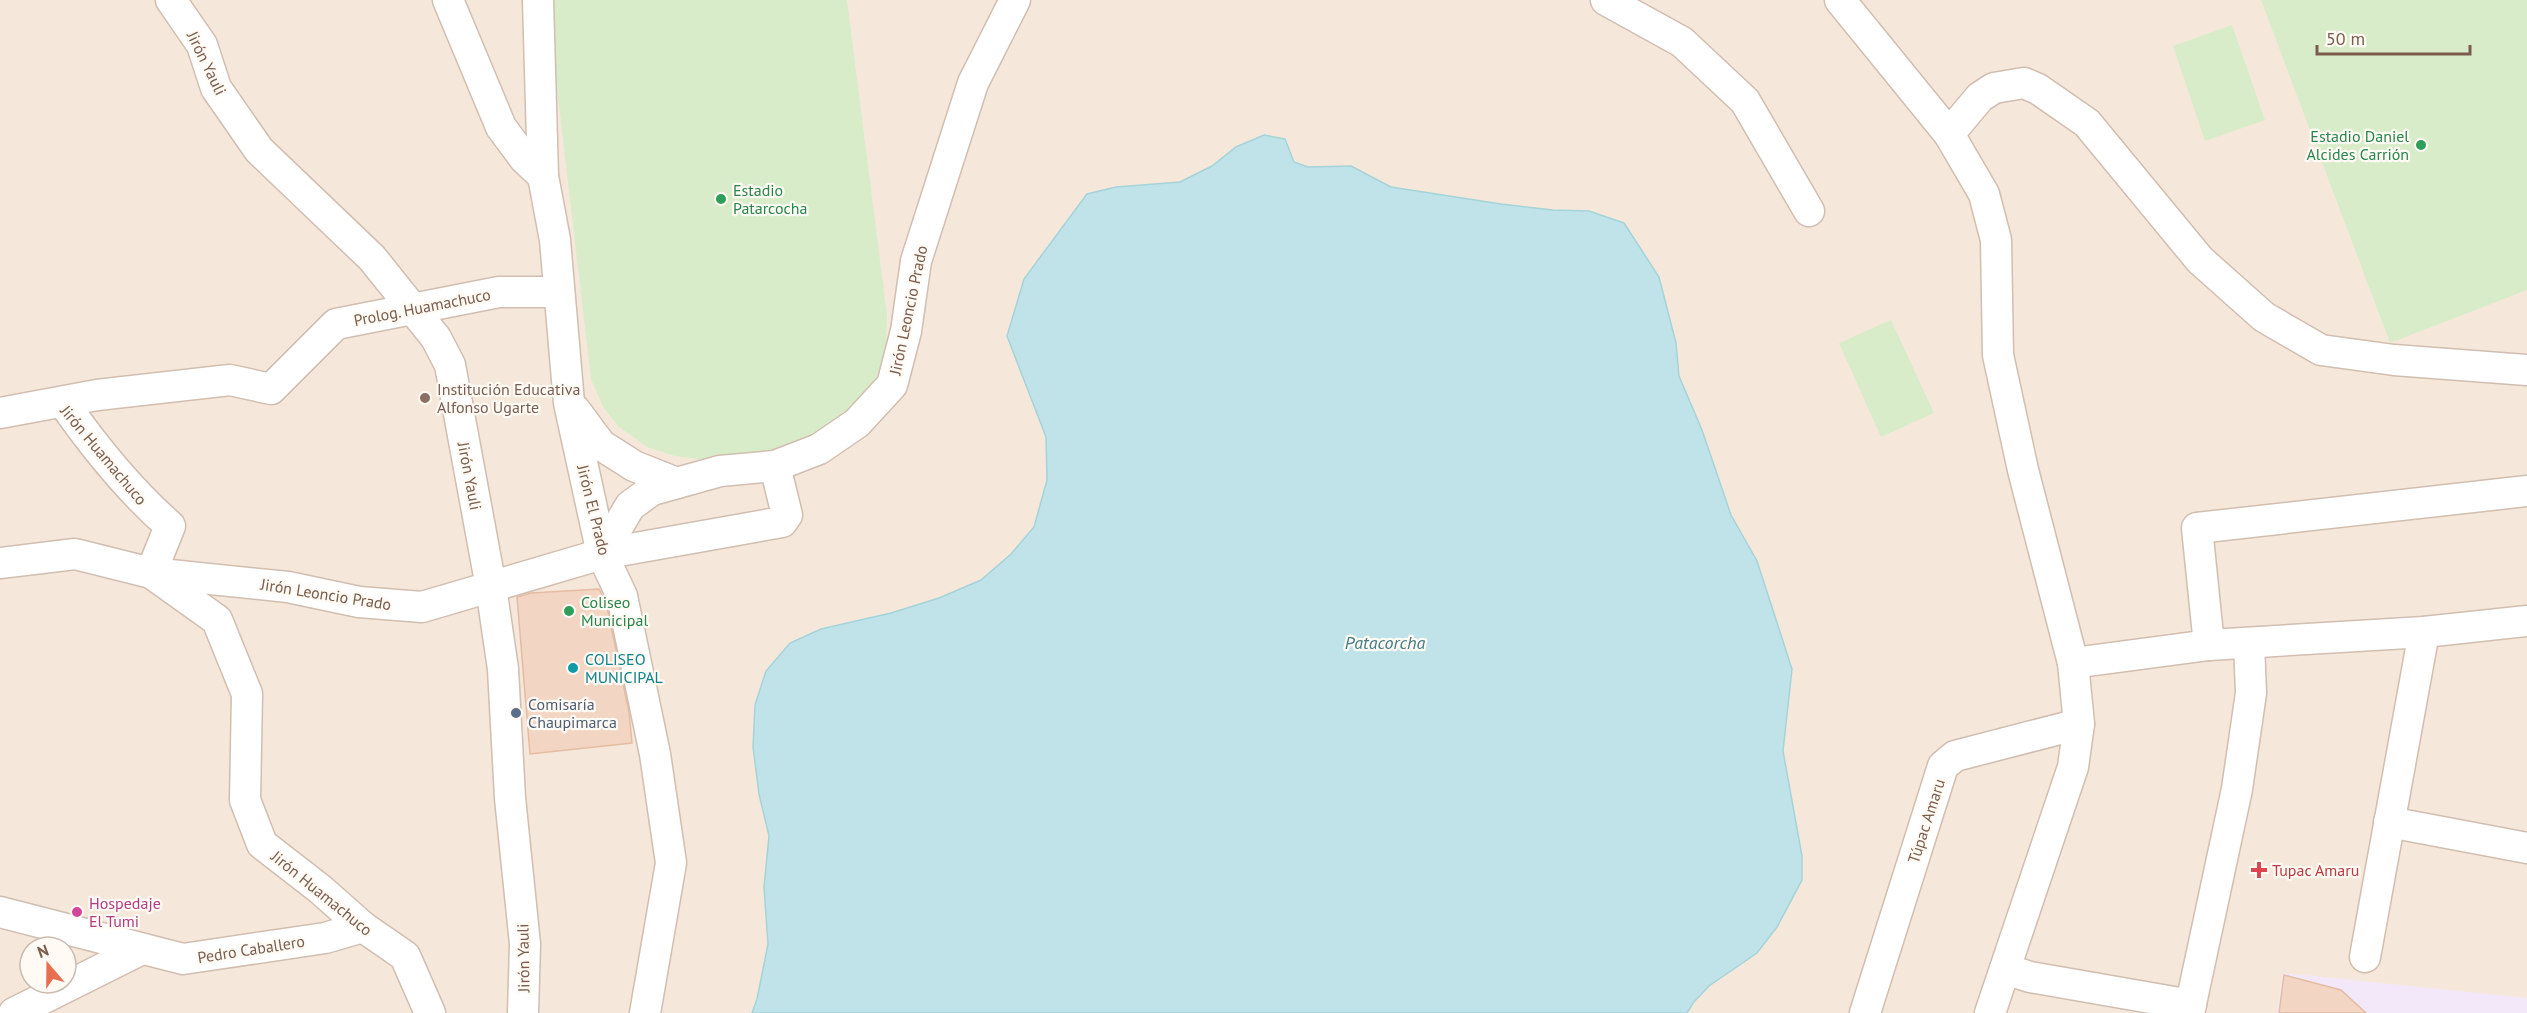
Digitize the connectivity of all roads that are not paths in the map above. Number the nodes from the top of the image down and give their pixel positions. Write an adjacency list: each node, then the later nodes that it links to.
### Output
1 (171, 0): 11 (street, Jirón Yauli)
2 (448, 0): 8 (street)
3 (538, 0): 8 (street, Jirón El Prado)
4 (1014, 0): 16 (street, Jirón Leoncio Prado)
5 (1606, 0): 9 (street)
6 (1840, 0): 7 (street)
7 (1949, 134): 12 (street); 27 (street)
8 (543, 176): 10 (street, Jirón El Prado)
9 (1809, 211)
10 (558, 292): 11 (street, Prolog. Huamachuco); 14 (street, Jirón El Prado)
11 (414, 309): 13 (street, Prolog. Huamachuco); 22 (street, Jirón Yauli)
12 (2527, 370)
13 (63, 402): 15 (street, Jirón Huamachuco); 21 (street, Jirón Huamachuco)
14 (569, 403): 17 (street); 19 (street, Jirón El Prado)
15 (0, 413)
16 (775, 466): 17 (street, Jirón Leoncio Prado); 19 (street, Jirón Leoncio Prado)
17 (677, 483): 19 (street, Jirón Leoncio Prado)
18 (2527, 490): 26 (street)
19 (602, 554): 22 (street, Jirón Leoncio Prado); 40 (street, Jirón El Prado)
20 (0, 563): 21 (street)
21 (151, 573): 22 (street, Jirón Leoncio Prado); 32 (street, Jirón Huamachuco)
22 (491, 587): 39 (street, Jirón Yauli)
23 (2527, 621): 24 (street)
24 (2424, 632): 25 (street); 29 (street)
25 (2249, 643): 26 (street); 36 (street)
26 (2209, 645): 27 (street)
27 (2073, 663): 28 (street)
28 (2079, 724): 35 (street); 41 (street, Túpac Amaru)
29 (2389, 822): 30 (street); 34 (street)
30 (2527, 848)
31 (0, 912): 33 (street, Pedro Caballero)
32 (363, 927): 33 (street, Pedro Caballero); 38 (street, Jirón Huamachuco)
33 (142, 949): 37 (street)
34 (2365, 957)
35 (2005, 969): 36 (street); 42 (street)
36 (2190, 1009)
37 (14, 1013)
38 (430, 1013)
39 (523, 1013)
40 (645, 1013)
41 (1865, 1013)
42 (1990, 1013)

